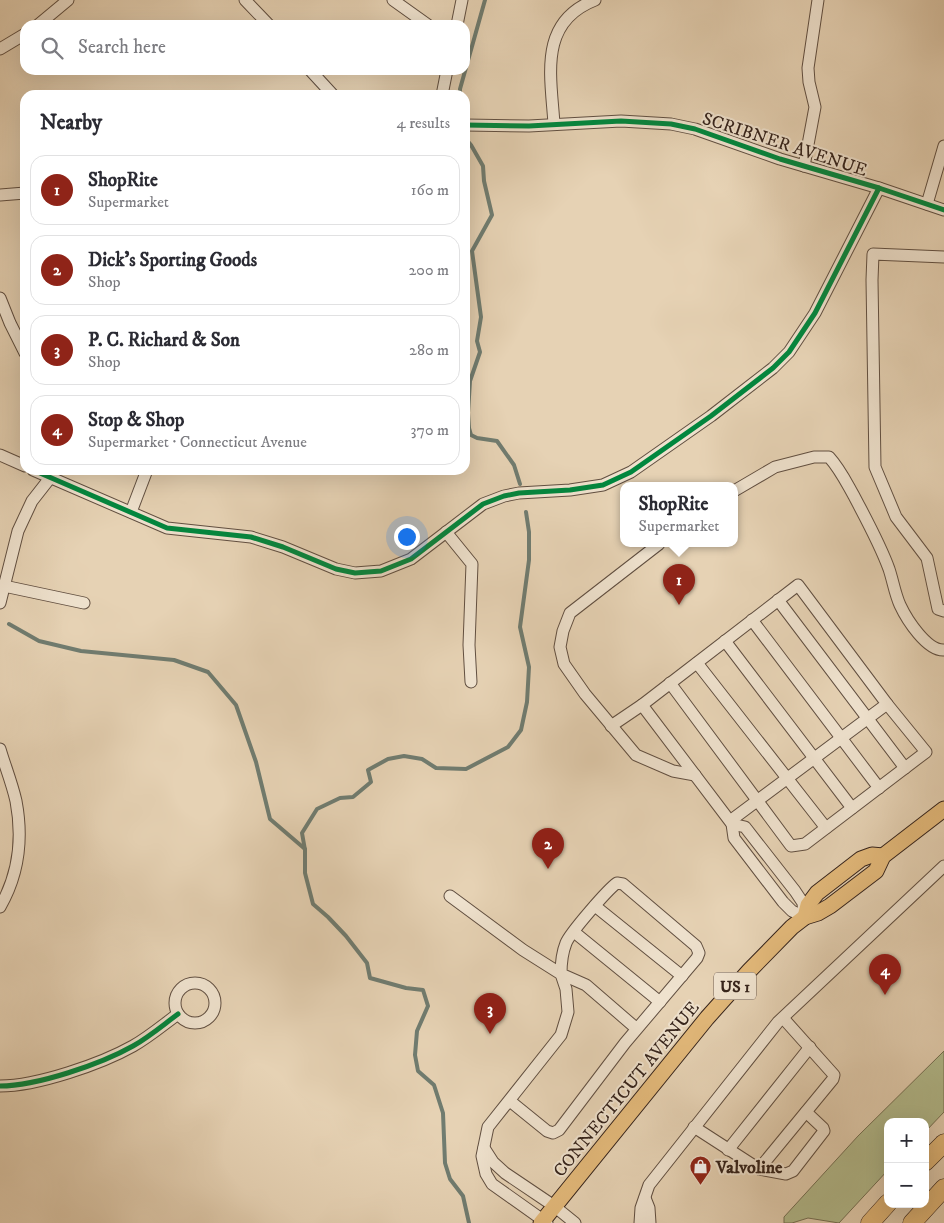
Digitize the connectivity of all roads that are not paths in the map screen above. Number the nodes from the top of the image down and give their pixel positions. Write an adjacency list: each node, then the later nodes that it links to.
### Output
1 (68, 0): 7 (street)
2 (245, 0): 8 (street)
3 (393, 0): 9 (street)
4 (462, 0): 10 (street)
5 (595, 0): 17 (street)
6 (818, 0): 20 (street)
7 (44, 20)
8 (264, 20)
9 (421, 20)
10 (458, 20)
11 (20, 37): 12 (street)
12 (0, 49)
13 (315, 75): 15 (street)
14 (446, 75): 16 (street)
15 (328, 90)
16 (443, 90)
17 (554, 124): 18 (street, SCRIBNER AVENUE); 20 (street, SCRIBNER AVENUE)
18 (470, 125)
19 (944, 146): 24 (street)
20 (804, 166): 21 (street, SCRIBNER AVENUE)
21 (879, 188): 24 (street, SCRIBNER AVENUE); 36 (street)
22 (20, 193): 23 (street)
23 (0, 195)
24 (927, 204): 25 (street, SCRIBNER AVENUE)
25 (944, 210)
26 (944, 257): 42 (street)
27 (0, 298): 28 (street)
28 (20, 342)
29 (0, 455): 30 (street)
30 (20, 464)
31 (44, 475): 33 (street)
32 (145, 475): 35 (street)
33 (50, 478): 35 (street); 38 (street)
34 (738, 490): 45 (street)
35 (131, 512): 36 (street)
36 (446, 532): 47 (street)
37 (655, 547): 52 (street)
38 (4, 586): 40 (street); 41 (street)
39 (778, 600): 43 (street); 49 (street); 51 (street)
40 (0, 603)
41 (84, 603)
42 (944, 611)
43 (752, 620): 44 (street); 53 (street)
44 (725, 642): 46 (street); 55 (street)
45 (944, 650)
46 (697, 663): 48 (street); 58 (street)
47 (471, 682)
48 (670, 684): 50 (street); 60 (street)
49 (887, 704): 51 (street); 56 (street)
50 (642, 705): 52 (street); 57 (street)
51 (868, 718): 53 (street); 56 (street)
52 (609, 723): 57 (street)
53 (841, 738): 55 (street); 59 (street)
54 (0, 749): 68 (street)
55 (814, 758): 58 (street); 61 (street)
56 (906, 768): 59 (street)
57 (695, 775): 63 (street)
58 (787, 778): 60 (street); 64 (street)
59 (879, 788): 61 (street)
60 (757, 800): 63 (street); 64 (street)
61 (852, 808): 64 (street)
62 (944, 809): 69 (main road, CONNECTICUT AVENUE / US 1)
63 (731, 822): 69 (street); 69 (street)
64 (826, 828)
65 (944, 866): 75 (street)
66 (450, 896): 71 (street)
67 (595, 906): 70 (street); 72 (street); 72 (street)
68 (0, 907)
69 (805, 917): 89 (main road, CONNECTICUT AVENUE / US 1)
70 (574, 932): 71 (street); 73 (street)
71 (561, 974): 76 (street); 79 (street)
72 (682, 976): 73 (street)
73 (660, 1002): 76 (street)
74 (178, 1014): 78 (street)
75 (782, 1018): 77 (street); 81 (street)
76 (637, 1029): 79 (street)
77 (810, 1048): 80 (street); 84 (street)
78 (0, 1086)
79 (510, 1101): 83 (street)
80 (806, 1112): 86 (street); 86 (street)
81 (694, 1127): 84 (street); 88 (street)
82 (944, 1143): 85 (highway)
83 (484, 1148): 89 (street); 91 (street)
84 (728, 1150): 86 (street)
85 (929, 1158)
86 (759, 1169)
87 (944, 1188): 96 (highway)
88 (645, 1198): 93 (street); 94 (street)
89 (554, 1206): 91 (main road, CONNECTICUT AVENUE / US 1); 92 (street)
90 (884, 1207): 95 (highway)
91 (544, 1222)
92 (575, 1223)
93 (640, 1223)
94 (650, 1223)
95 (870, 1223)
96 (912, 1223)

